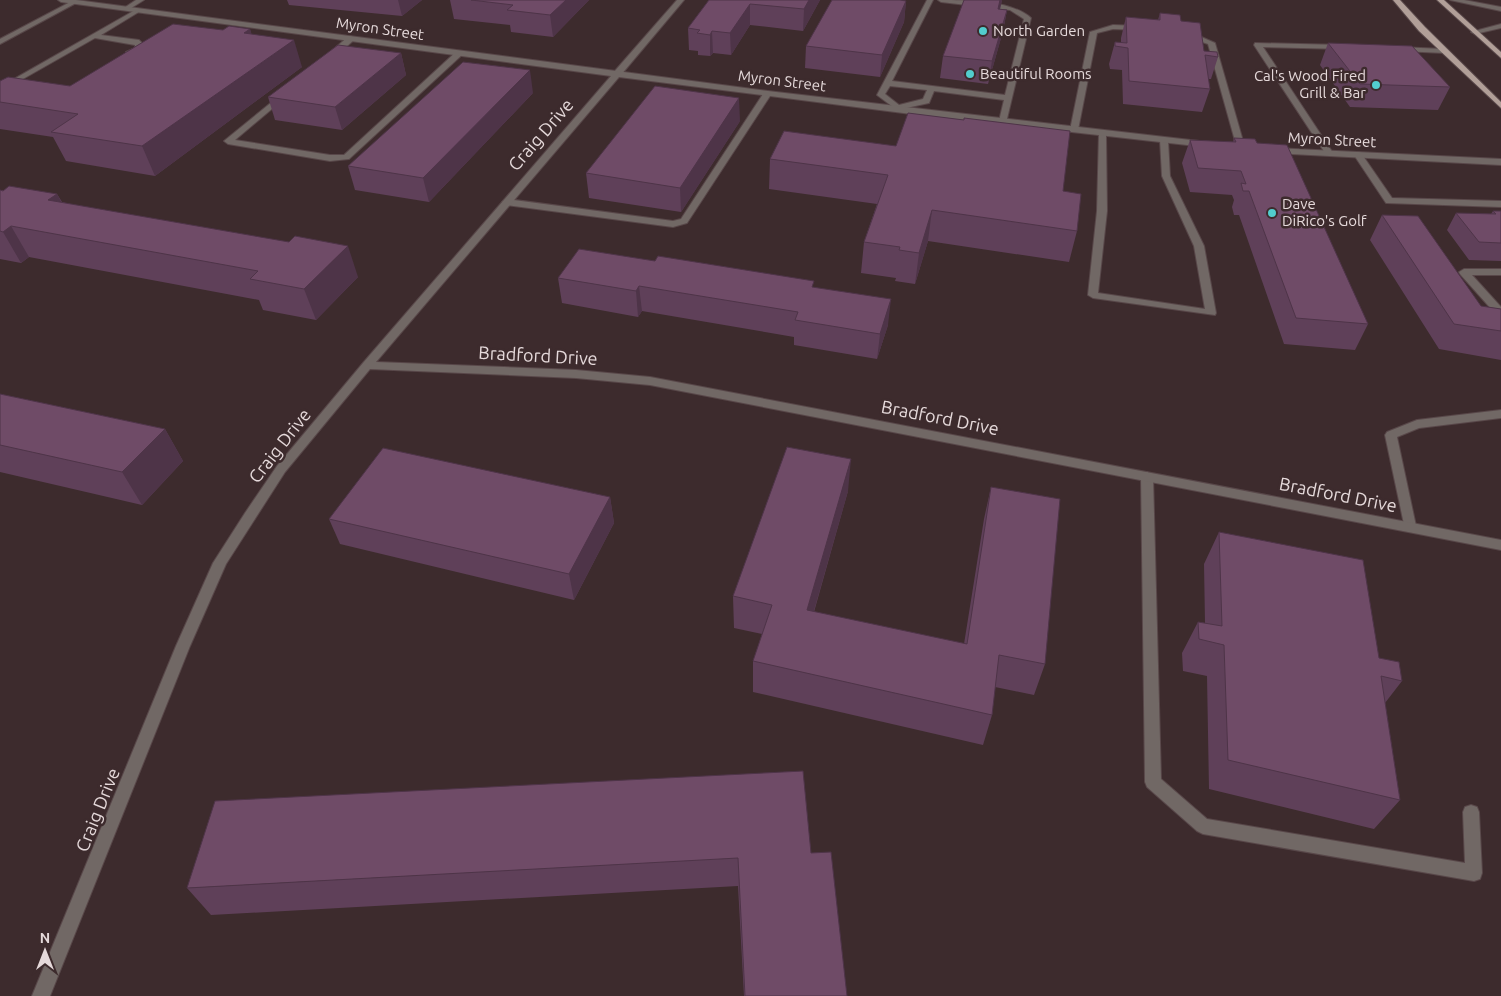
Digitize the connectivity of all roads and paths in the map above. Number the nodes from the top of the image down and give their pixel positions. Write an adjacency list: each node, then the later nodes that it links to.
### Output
1 (62, 0): 9 (street, Myron Street)
2 (141, 0): 10 (street)
3 (681, 0): 27 (street, Craig Drive)
4 (930, 0): 28 (street)
5 (941, 0): 34 (street)
6 (1396, 0): 22 (main road)
7 (1440, 0): 16 (main road)
8 (1454, 0): 11 (street)
9 (74, 2): 10 (street, Myron Street); 19 (street)
10 (126, 9): 12 (street, Myron Street)
11 (1501, 9)
12 (139, 10): 17 (street); 18 (street, Myron Street)
13 (1501, 26): 16 (street)
14 (1145, 28): 38 (street)
15 (1182, 32): 42 (street)
16 (1475, 32): 24 (main road)
17 (94, 36): 25 (street); 30 (street)
18 (352, 38): 23 (street, Myron Street); 26 (street)
19 (0, 42)
20 (1349, 48): 44 (street)
21 (1396, 49): 22 (street)
22 (1444, 51): 35 (main road)
23 (460, 53): 27 (street, Myron Street); 29 (street)
24 (1501, 56)
25 (122, 58)
26 (323, 63)
27 (617, 74): 33 (street, Myron Street); 47 (street, Craig Drive)
28 (887, 83): 31 (street); 36 (street)
29 (294, 87)
30 (1, 89): 32 (street)
31 (931, 89): 34 (street); 36 (street)
32 (19, 91)
33 (768, 93): 36 (street, Myron Street); 47 (street)
34 (1008, 98): 37 (street)
35 (1501, 106)
36 (897, 108): 37 (street, Myron Street)
37 (1003, 121): 38 (street, Myron Street)
38 (1074, 130): 39 (street, Myron Street)
39 (1102, 134): 40 (street, Myron Street); 40 (street)
40 (1164, 140): 41 (street, Myron Street)
41 (1212, 145)
42 (1232, 147)
43 (1266, 150): 44 (street, Myron Street)
44 (1329, 153): 45 (street, Myron Street)
45 (1358, 155): 46 (street, Myron Street); 48 (street)
46 (1501, 162)
47 (507, 202): 51 (street, Craig Drive)
48 (1501, 204)
49 (1501, 272): 50 (street)
50 (1501, 310)
51 (367, 365): 53 (street, Bradford Drive); 57 (street, Craig Drive)
52 (1501, 414): 54 (street)
53 (1147, 476): 54 (street, Bradford Drive); 56 (street)
54 (1410, 526): 55 (street, Bradford Drive)
55 (1501, 545)
56 (1471, 812)
57 (40, 996)

